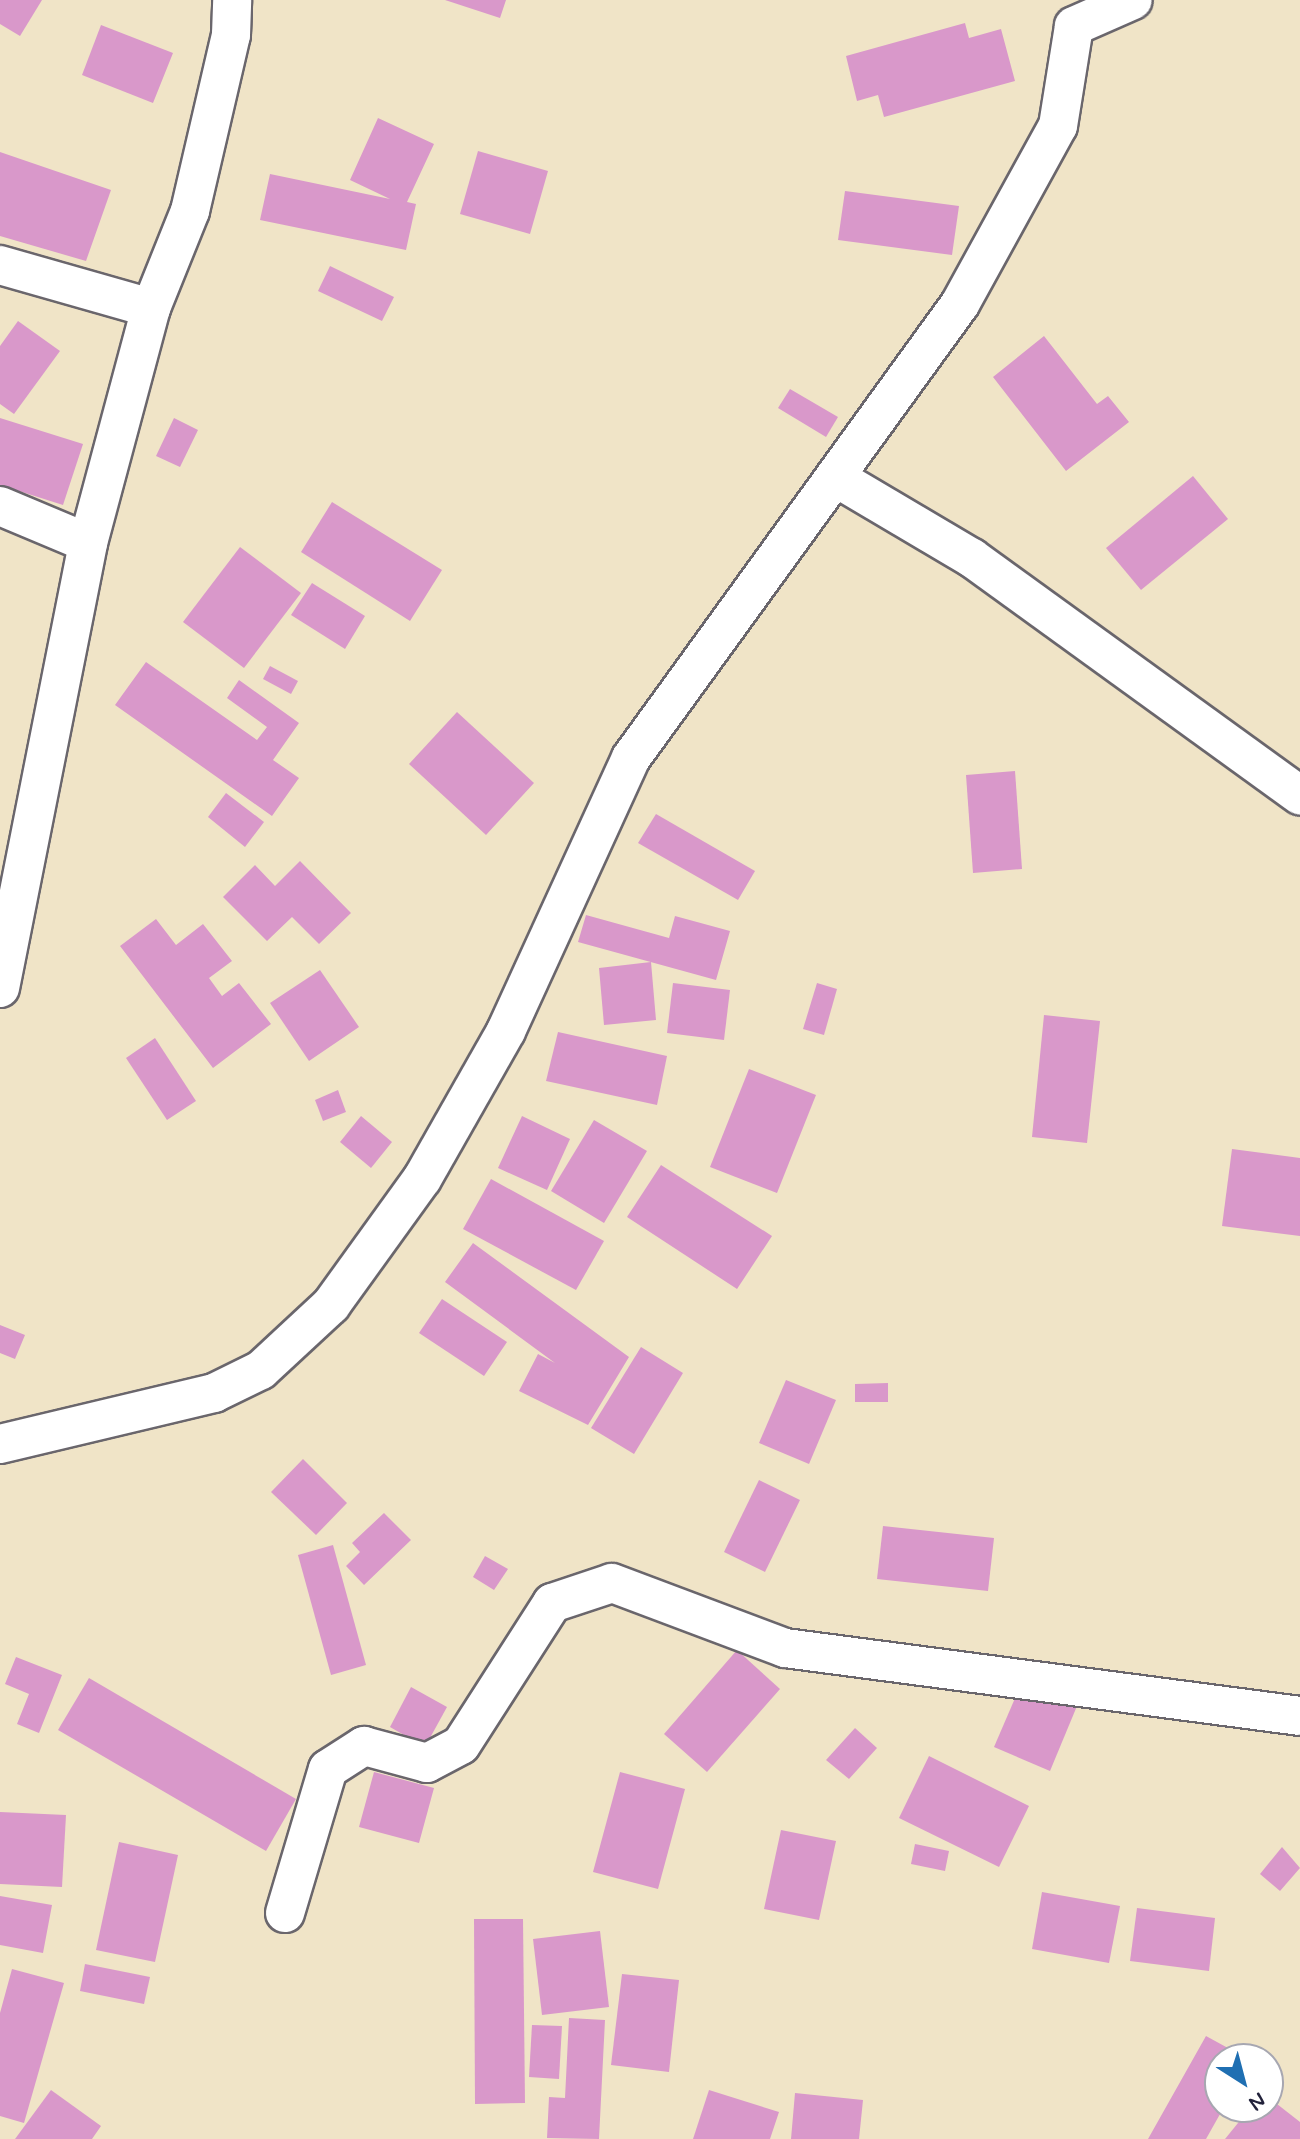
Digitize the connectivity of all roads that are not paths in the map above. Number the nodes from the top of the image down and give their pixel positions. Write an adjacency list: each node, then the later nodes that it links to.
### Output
1 (232, 0): 4 (street)
2 (1133, 0): 5 (street)
3 (0, 265): 4 (street)
4 (151, 308): 7 (street)
5 (835, 477): 8 (street); 10 (street)
6 (0, 506): 7 (street)
7 (88, 543): 9 (street)
8 (1300, 795)
9 (0, 988)
10 (0, 1444)
11 (1300, 1716): 12 (street)
12 (285, 1913)

